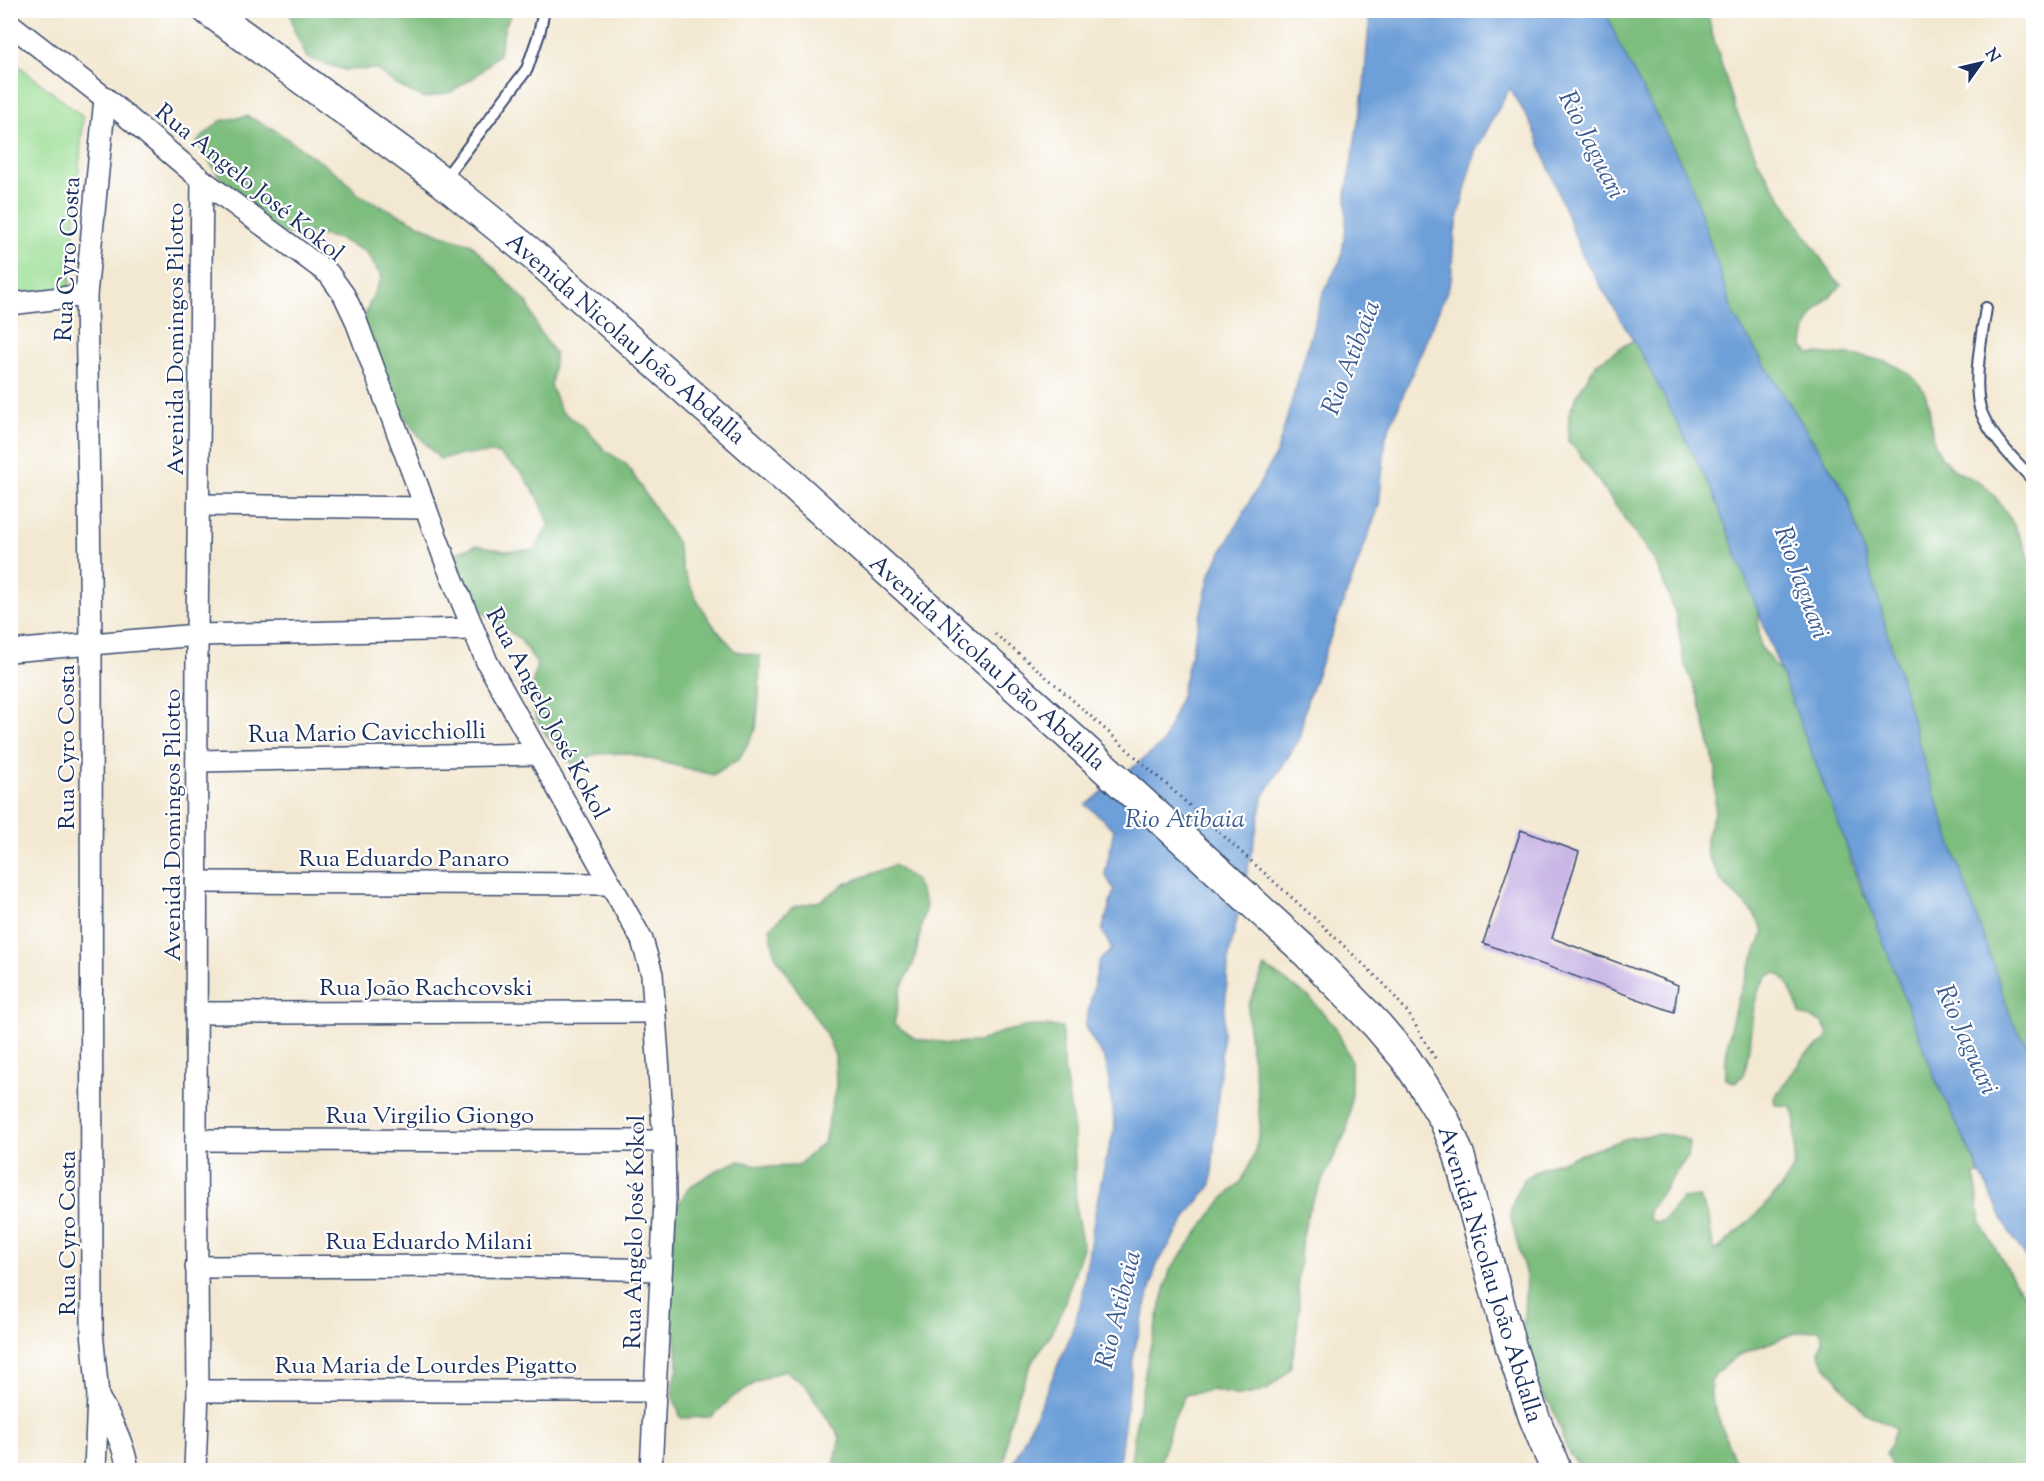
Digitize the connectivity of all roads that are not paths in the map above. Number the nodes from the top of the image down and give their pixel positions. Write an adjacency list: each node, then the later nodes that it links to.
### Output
1 (208, 10): 6 (main road, Avenida Nicolau João Abdalla)
2 (544, 10): 6 (lane)
3 (10, 24): 4 (street, Rua Angelo José Kokol)
4 (105, 98): 5 (street, Rua Angelo José Kokol); 7 (street, Rua Cyro Costa)
5 (202, 180): 11 (street, Avenida Domingos Pilotto); 12 (street, Rua Angelo José Kokol)
6 (442, 182): 34 (main road, Avenida Nicolau João Abdalla)
7 (86, 295): 8 (street); 15 (street, Rua Cyro Costa)
8 (10, 304)
9 (1986, 308): 10 (lane)
10 (2034, 481)
11 (200, 504): 12 (street); 14 (street, Avenida Domingos Pilotto)
12 (426, 508): 13 (street, Rua Angelo José Kokol)
13 (473, 629): 14 (street); 17 (street, Rua Angelo José Kokol)
14 (197, 635): 15 (street); 18 (street, Avenida Domingos Pilotto)
15 (92, 643): 16 (street); 29 (street, Rua Cyro Costa)
16 (10, 651)
17 (538, 754): 18 (street, Rua Mario Cavicchiolli); 20 (street, Rua Angelo José Kokol)
18 (197, 761): 19 (street, Avenida Domingos Pilotto)
19 (196, 882): 20 (street, Rua Eduardo Panaro); 22 (street, Avenida Domingos Pilotto)
20 (611, 884): 21 (street, Rua Angelo José Kokol)
21 (655, 1012): 22 (street, Rua João Rachcovski); 24 (street, Rua Angelo José Kokol)
22 (197, 1013): 23 (street, Avenida Domingos Pilotto)
23 (196, 1140): 24 (street, Rua Virgilio Giongo); 25 (street, Avenida Domingos Pilotto)
24 (664, 1141): 26 (street, Rua Angelo José Kokol)
25 (196, 1267): 26 (street, Rua Eduardo Milani); 27 (street, Avenida Domingos Pilotto)
26 (661, 1270): 28 (street, Rua Angelo José Kokol)
27 (198, 1391): 28 (street, Rua Maria de Lourdes Pigatto); 32 (street, Avenida Domingos Pilotto)
28 (655, 1391): 33 (street, Rua Angelo José Kokol)
29 (98, 1396): 30 (street, Rua Cyro Costa); 31 (street)
30 (95, 1470)
31 (128, 1470)
32 (195, 1470)
33 (651, 1470)
34 (1556, 1470)

